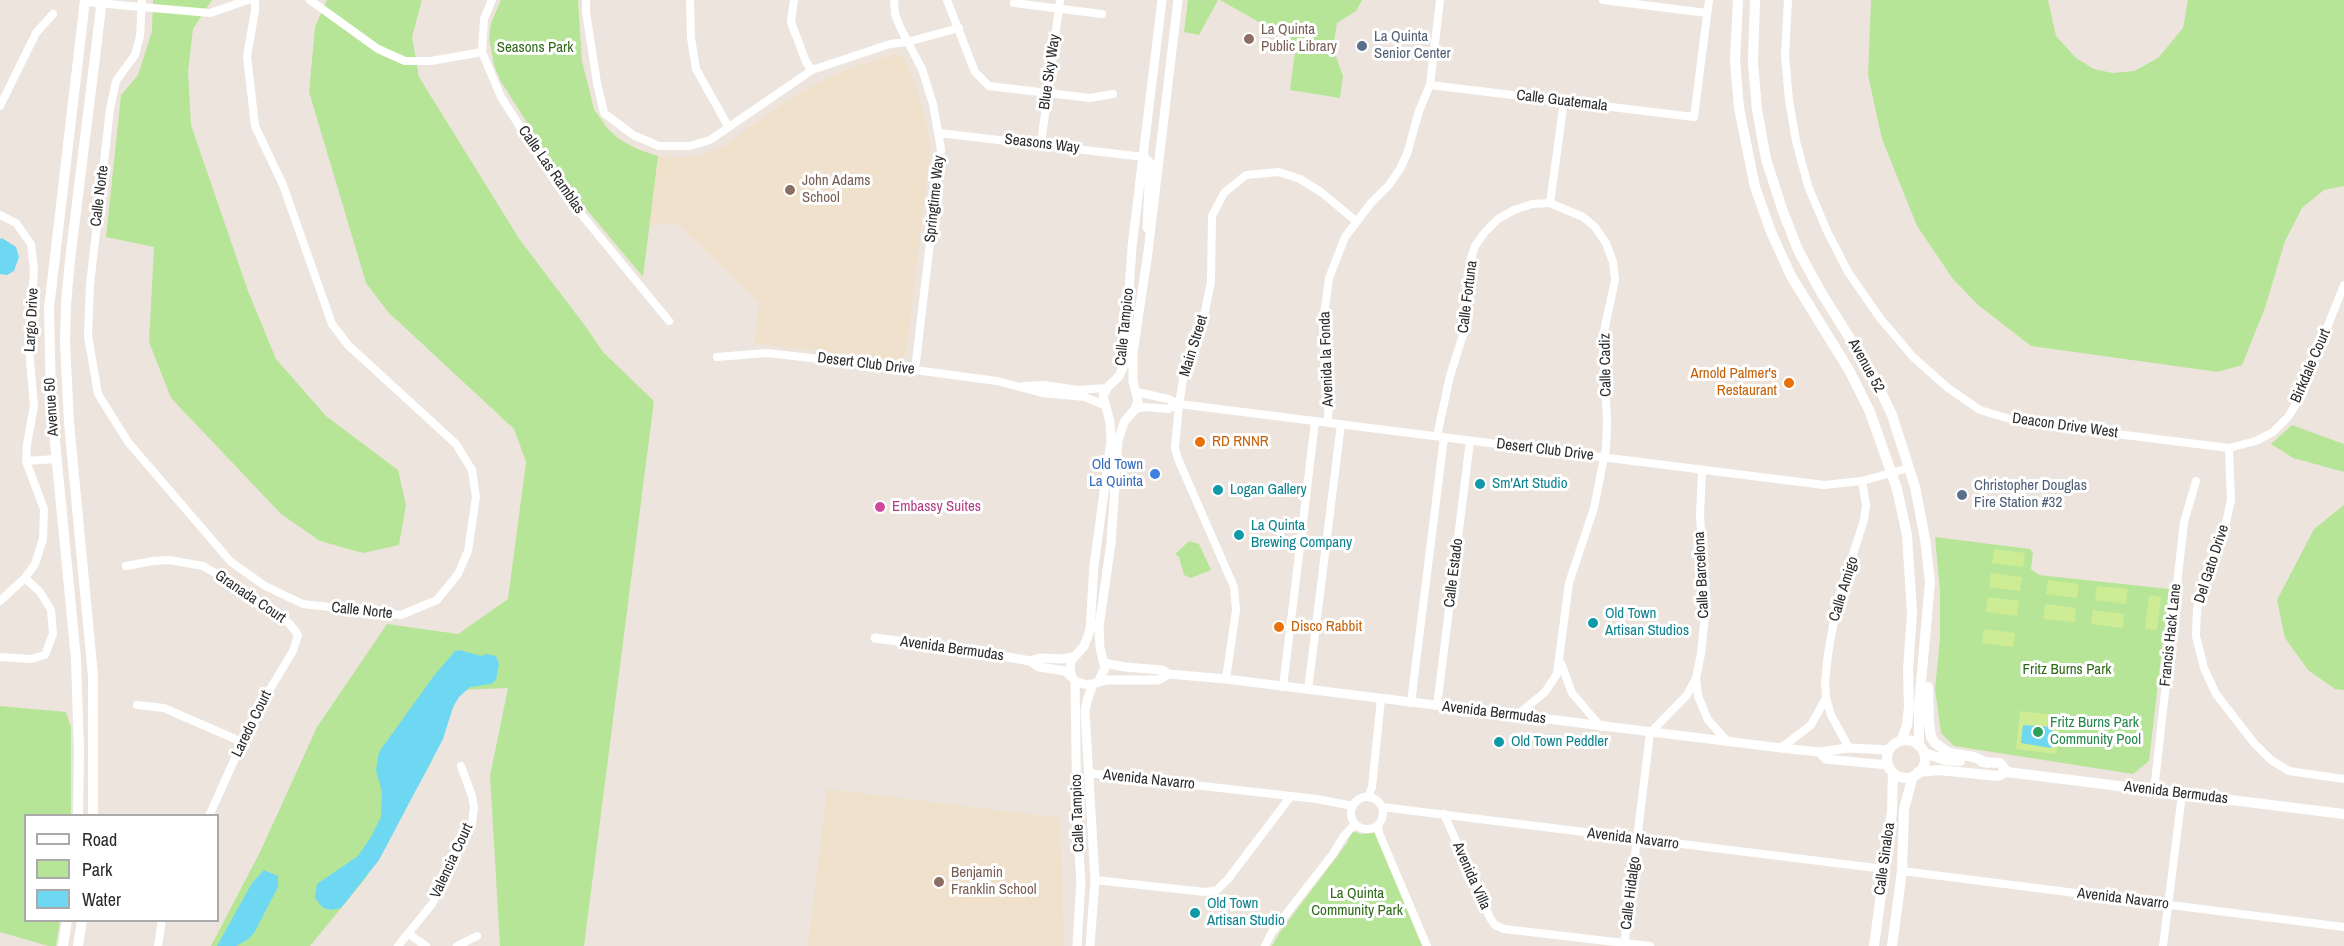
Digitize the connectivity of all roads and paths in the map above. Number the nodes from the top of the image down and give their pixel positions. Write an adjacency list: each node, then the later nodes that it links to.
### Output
1 (248, 0): 21 (street)
2 (255, 0): 21 (street, Calle Norte)
3 (310, 0): 28 (street)
4 (492, 0): 28 (street, Calle Las Ramblas)
5 (586, 0): 35 (street)
6 (690, 0): 35 (street)
7 (794, 0): 29 (street)
8 (894, 0): 27 (street, Springtime Way)
9 (947, 0): 26 (street)
10 (1162, 0): 38 (street, Calle Tampico)
11 (1178, 0): 42 (street, Calle Tampico)
12 (1440, 0): 30 (street, Avenida la Fonda)
13 (1604, 0): 23 (street)
14 (1709, 0): 23 (street)
15 (1738, 0): 65 (main road, Avenue 52)
16 (1755, 0): 63 (main road, Avenue 52)
17 (1788, 0): 58 (street, Deacon Drive West)
18 (85, 1): 19 (street); 61 (main road, Avenue 50)
19 (101, 2): 21 (street); 59 (main road, Avenue 50)
20 (1014, 3): 22 (street)
21 (142, 4)
22 (1060, 4): 25 (street); 31 (street, Blue Sky Way)
23 (1707, 13): 33 (street, Calle Guatemala)
24 (53, 14): 34 (street)
25 (1102, 14)
26 (959, 28): 27 (street); 31 (street)
27 (908, 42): 29 (street); 36 (street, Springtime Way)
28 (482, 52): 44 (street, Calle Las Ramblas)
29 (812, 70): 35 (street)
30 (1430, 85): 33 (street, Calle Guatemala); 41 (street, Avenida la Fonda)
31 (1047, 93): 32 (street); 37 (street, Blue Sky Way)
32 (1113, 94)
33 (1564, 101): 39 (street)
34 (0, 106)
35 (728, 126)
36 (939, 133): 37 (street, Seasons Way); 46 (street, Springtime Way)
37 (1041, 144): 38 (street, Seasons Way)
38 (1144, 157): 42 (street); 48 (street, Calle Tampico)
39 (1550, 203): 56 (street, Calle Fortuna); 60 (street, Calle Cadiz)
40 (0, 215): 62 (street, Largo Drive)
41 (1356, 221): 50 (street, Main Street); 54 (street, Avenida la Fonda)
42 (1148, 252): 49 (street, Calle Tampico)
43 (2344, 285): 58 (street, Birkdale Court)
44 (669, 321)
45 (717, 357): 46 (street, Desert Club Drive)
46 (915, 370): 47 (street, Desert Club Drive)
47 (1015, 386): 48 (street, Desert Club Drive); 51 (street, Desert Club Drive)
48 (1109, 386): 49 (street, Desert Club Drive); 51 (street, Calle Tampico)
49 (1136, 391): 50 (street, Desert Club Drive); 52 (street, Calle Tampico)
50 (1179, 404): 52 (street, Desert Club Drive); 53 (street, Desert Club Drive); 82 (street, Main Street)
51 (1105, 407): 52 (street, Desert Club Drive); 73 (street, Calle Tampico)
52 (1134, 411): 77 (street, Calle Tampico)
53 (1315, 422): 54 (street, Desert Club Drive); 84 (street, Avenida la Fonda)
54 (1328, 423): 55 (street, Desert Club Drive)
55 (1341, 424): 56 (street, Desert Club Drive); 85 (street, Avenida la Fonda)
56 (1440, 437): 57 (street, Desert Club Drive); 88 (street, Calle Estado)
57 (1470, 441): 60 (street, Desert Club Drive); 90 (street, Calle Estado)
58 (2229, 448): 108 (street, Del Gato Drive)
59 (72, 457): 61 (main road); 116 (main road, Avenue 50)
60 (1604, 457): 64 (street, Desert Club Drive); 76 (street, Calle Cadiz)
61 (56, 459): 62 (street); 115 (main road, Avenue 50)
62 (26, 461): 69 (street, Largo Drive)
63 (1910, 468): 65 (street, Desert Club Drive); 75 (main road, Avenue 52)
64 (1702, 471): 66 (street, Desert Club Drive); 81 (street, Calle Barcelona)
65 (1892, 473): 66 (street, Desert Club Drive); 94 (main road, Avenue 52)
66 (1862, 481): 86 (street, Calle Amigo)
67 (2196, 481): 109 (street, Francis Hack Lane)
68 (126, 566): 71 (street, Granada Court)
69 (25, 578): 70 (street, Largo Drive); 74 (street)
70 (0, 601)
71 (298, 634): 95 (street, Laredo Court)
72 (875, 638): 78 (street, Avenida Bermudas)
73 (1075, 655): 77 (street, Avenida Bermudas); 78 (street, Avenida Bermudas); 80 (street, Calle Tampico)
74 (0, 657)
75 (1925, 657): 99 (main road, Avenue 52); 102 (main road)
76 (1561, 658): 91 (street, Calle Cadiz); 92 (street, Calle Cadiz)
77 (1103, 660): 79 (street, Avenida Bermudas); 83 (street, Calle Tampico)
78 (1030, 661): 80 (street, Avenida Bermudas)
79 (1169, 674): 82 (street, Avenida Bermudas); 83 (street, Avenida Bermudas)
80 (1074, 678): 83 (street, Avenida Bermudas); 140 (street, Calle Tampico)
81 (1696, 678): 93 (street, Calle Barcelona); 96 (street, Calle Barcelona)
82 (1226, 679): 84 (street, Avenida Bermudas)
83 (1096, 683): 106 (street, Calle Tampico)
84 (1283, 687): 85 (street, Avenida Bermudas)
85 (1308, 690): 87 (street, Avenida Bermudas)
86 (1826, 698): 97 (street, Calle Amigo); 98 (street, Calle Amigo)
87 (1381, 699): 88 (street, Avenida Bermudas); 112 (street)
88 (1411, 703): 90 (street, Avenida Bermudas)
89 (137, 705): 95 (street)
90 (1437, 706): 91 (street, Avenida Bermudas)
91 (1516, 716): 92 (street, Avenida Bermudas)
92 (1601, 727): 93 (street, Avenida Bermudas)
93 (1650, 733): 96 (street, Avenida Bermudas); 122 (street, Calle Hidalgo)
94 (1901, 741): 99 (main road); 100 (main road)
95 (242, 742): 117 (street, Laredo Court)
96 (1729, 742): 97 (street, Avenida Bermudas)
97 (1781, 748): 101 (street, Avenida Bermudas)
98 (1849, 748): 100 (street, Avenida Bermudas); 101 (street, Avenida Bermudas)
99 (1921, 749): 102 (main road, Avenida Bermudas); 107 (main road)
100 (1889, 750): 104 (main road)
101 (1819, 752): 104 (street, Avenida Bermudas)
102 (1987, 763): 105 (main road, Avenida Bermudas)
103 (461, 766): 131 (street, Valencia Court)
104 (1891, 769): 107 (main road); 123 (main road, Calle Sinaloa)
105 (2007, 772): 107 (main road, Avenida Bermudas); 109 (main road, Avenida Bermudas)
106 (1088, 774): 111 (street, Avenida Navarro); 125 (street, Calle Tampico)
107 (1916, 774): 124 (main road, Calle Sinaloa)
108 (2344, 779)
109 (2154, 791): 110 (main road, Avenida Bermudas)
110 (2182, 794): 119 (main road, Avenida Bermudas); 126 (street)
111 (1291, 796): 113 (street, Avenida Navarro); 125 (street)
112 (1368, 797): 113 (street); 114 (street)
113 (1353, 806): 120 (street)
114 (1382, 807): 118 (street, Avenida Navarro); 121 (street)
115 (78, 814)
116 (93, 814)
117 (210, 814)
118 (1444, 814): 122 (street, Avenida Navarro); 133 (street, Avenida Villa)
119 (2344, 814)
120 (1355, 824): 121 (street); 142 (street)
121 (1378, 825): 143 (street)
122 (1637, 840): 123 (street, Avenida Navarro); 133 (street, Calle Hidalgo)
123 (1884, 868): 145 (main road, Calle Sinaloa)
124 (1902, 871): 126 (street, Avenida Navarro); 146 (main road, Calle Sinaloa)
125 (1095, 880): 141 (street, Calle Tampico)
126 (2168, 905): 130 (street, Avenida Navarro); 147 (street)
127 (67, 922): 134 (main road)
128 (82, 922): 135 (main road)
129 (162, 922): 136 (street)
130 (2344, 927)
131 (409, 934): 137 (street, Valencia Court); 138 (street)
132 (477, 936): 139 (street)
133 (1624, 944): 144 (street, Avenida Villa)
134 (63, 946)
135 (78, 946)
136 (158, 946)
137 (398, 946)
138 (426, 946)
139 (457, 946)
140 (1077, 946)
141 (1090, 946)
142 (1266, 946)
143 (1426, 946)
144 (1650, 946)
145 (1874, 946)
146 (1892, 946)
147 (2163, 946)

